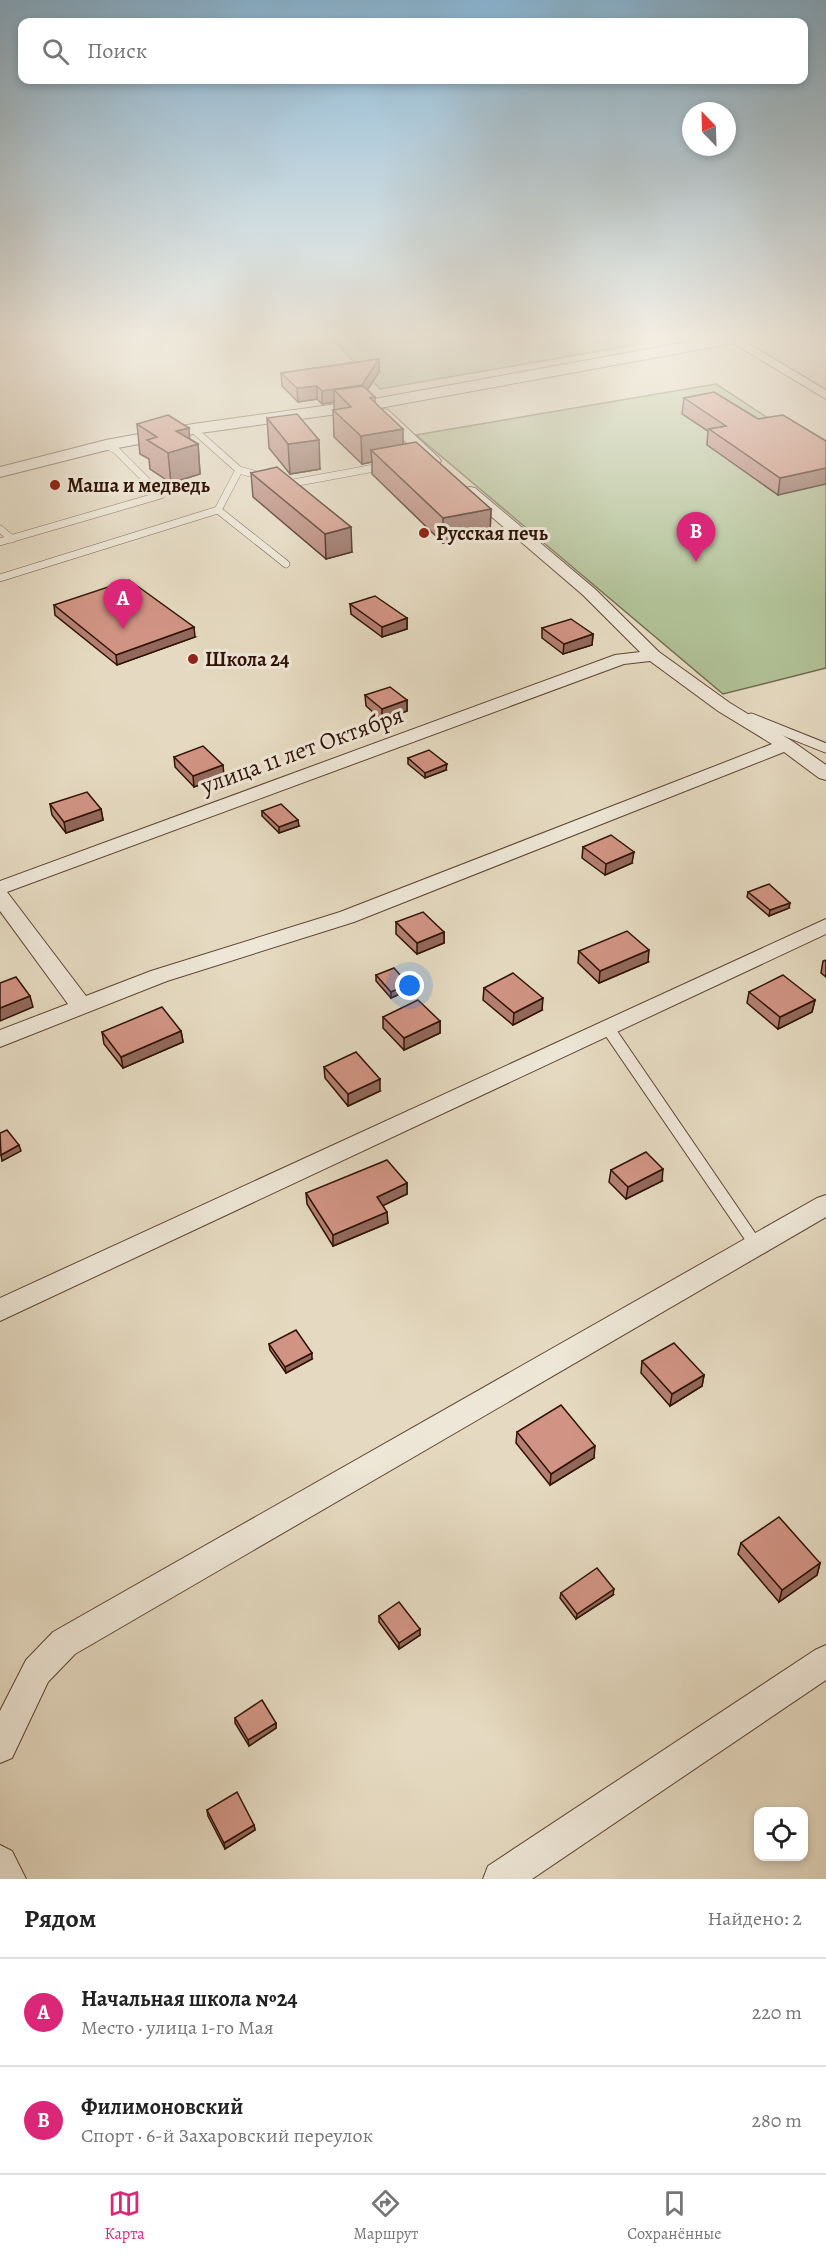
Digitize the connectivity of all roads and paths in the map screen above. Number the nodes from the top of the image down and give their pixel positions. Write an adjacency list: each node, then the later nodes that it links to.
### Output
1 (217, 426): 3 (street)
2 (394, 426): 6 (street)
3 (193, 429): 4 (street); 7 (lane)
4 (106, 445): 8 (street); 12 (lane)
5 (398, 463): 7 (lane)
6 (444, 469)
7 (239, 470): 10 (lane)
8 (0, 472)
9 (462, 485): 16 (street)
10 (219, 510): 14 (lane); 15 (lane)
11 (0, 529): 12 (lane)
12 (12, 539): 13 (lane)
13 (0, 543)
14 (286, 564)
15 (0, 578)
16 (654, 656): 17 (street); 21 (street, улица 11 лет Октября)
17 (724, 707): 18 (street); 19 (lane)
18 (786, 745): 20 (street); 24 (street)
19 (826, 748)
20 (826, 774)
21 (0, 888)
22 (0, 897): 24 (street)
23 (826, 926): 25 (street)
24 (81, 1006): 26 (street)
25 (607, 1027): 28 (lane); 29 (street)
26 (0, 1039)
27 (826, 1205): 28 (street)
28 (756, 1245): 31 (street)
29 (0, 1310)
30 (826, 1661): 34 (street)
31 (0, 1746)
32 (0, 1863): 33 (street)
33 (8, 1879)
34 (501, 1879)

